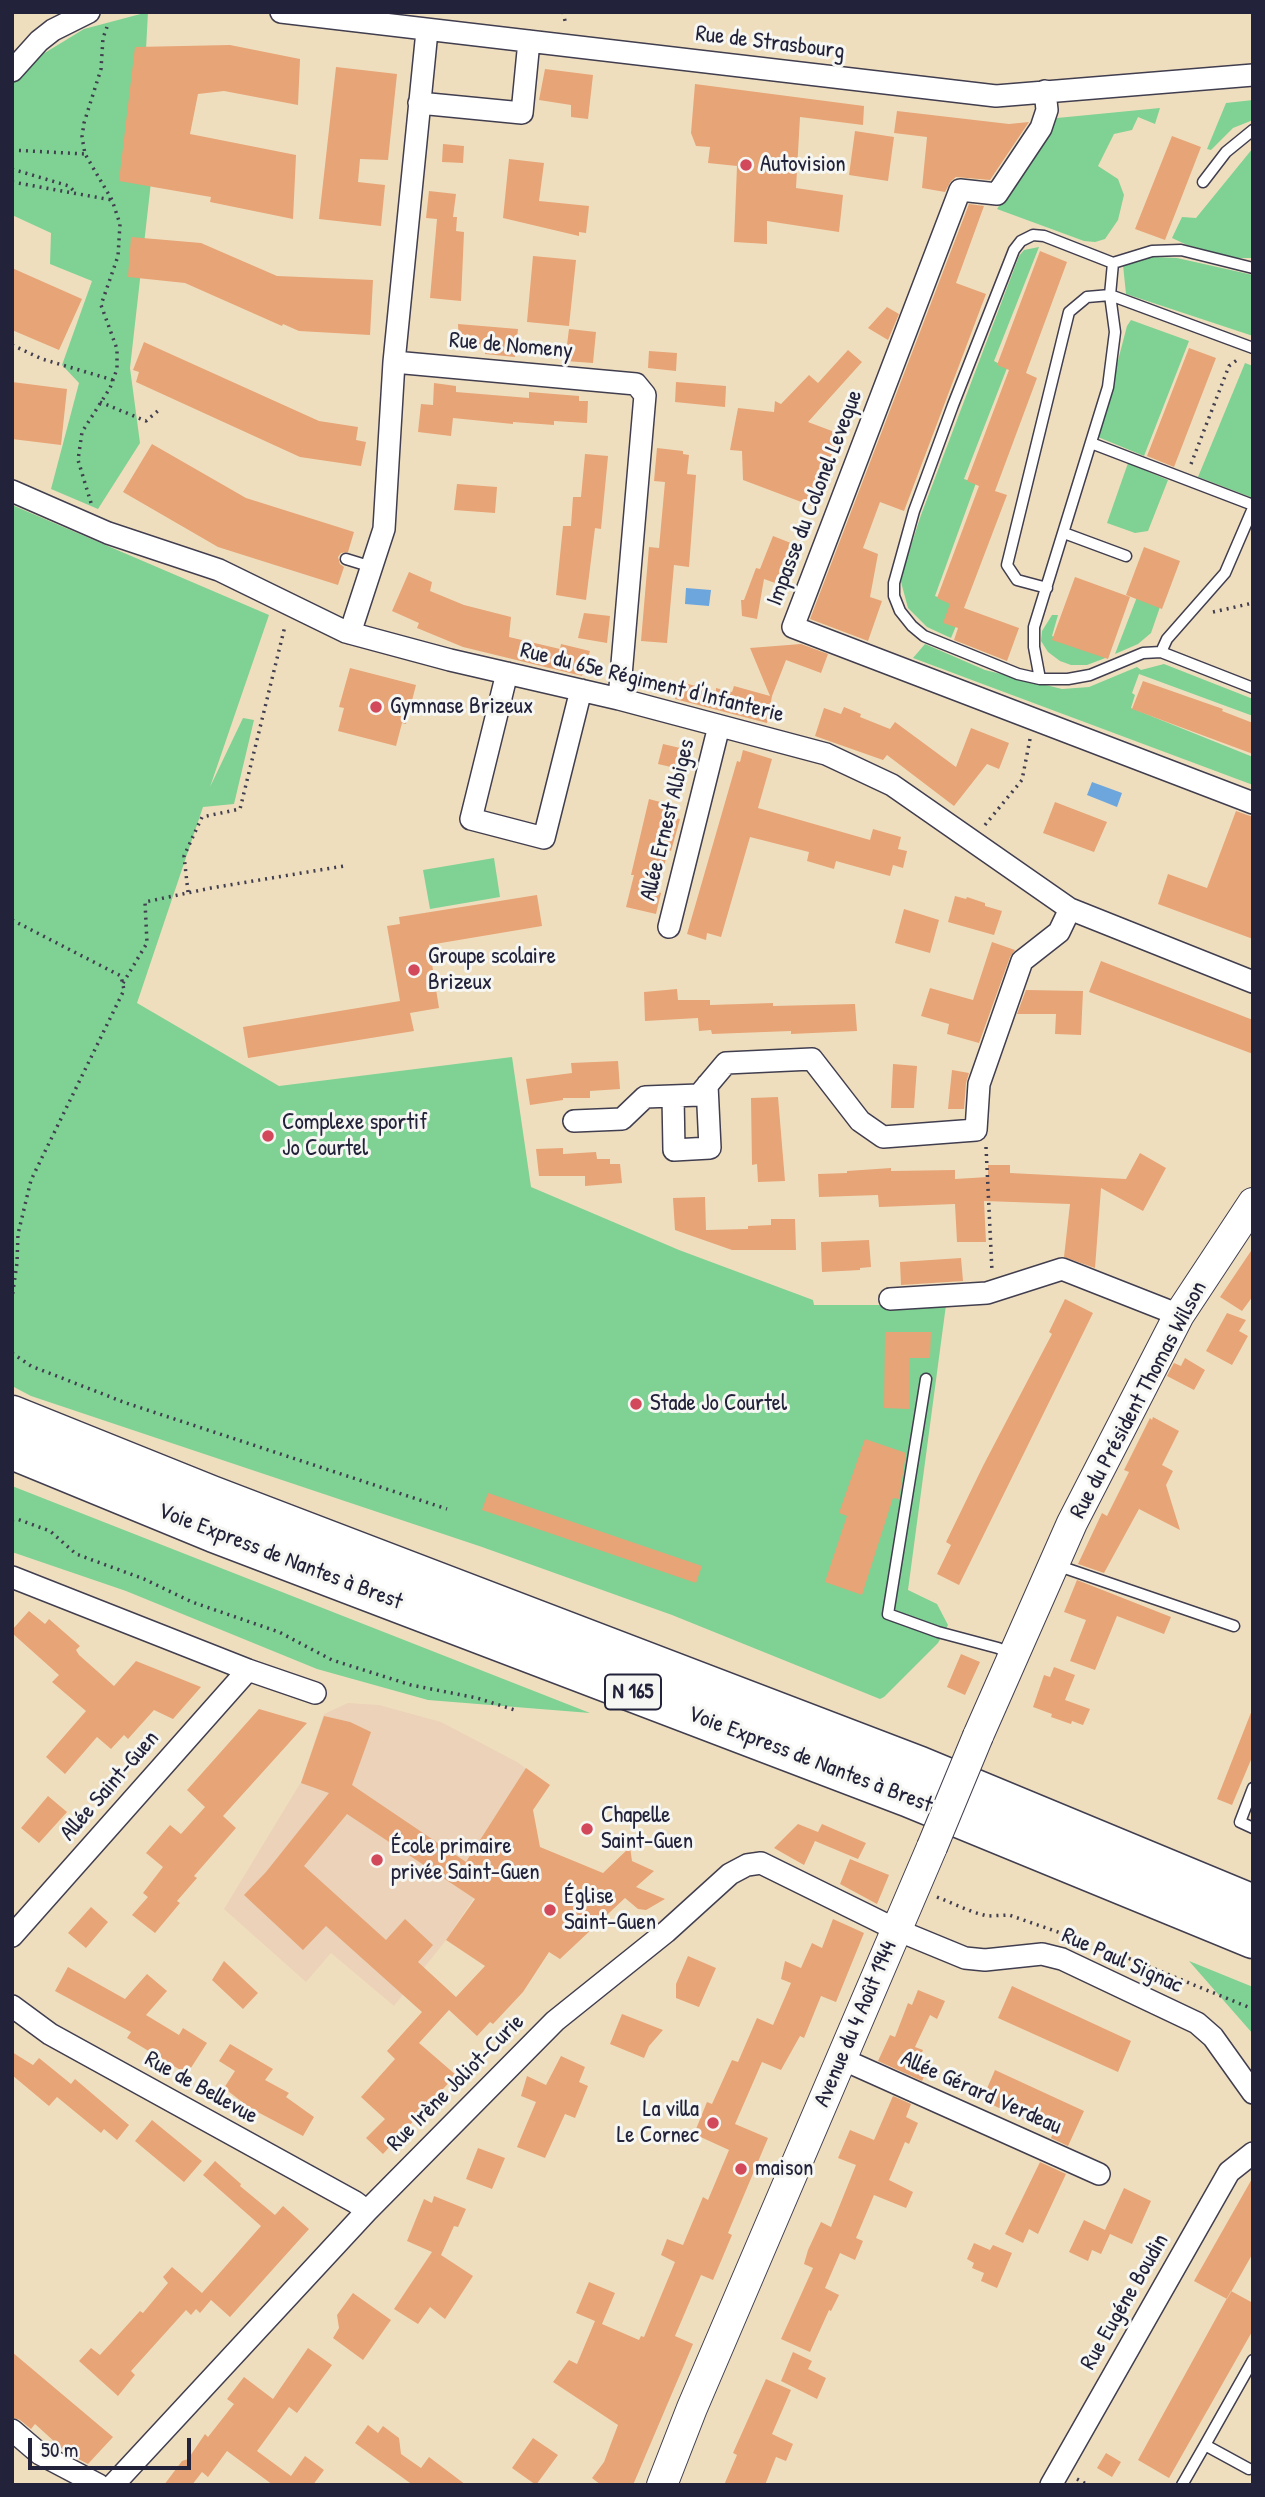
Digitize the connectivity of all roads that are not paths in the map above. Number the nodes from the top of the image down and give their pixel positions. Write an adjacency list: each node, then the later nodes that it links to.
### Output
1 (89, 12): 5 (street)
2 (281, 12): 3 (street, Rue de Strasbourg)
3 (427, 31): 4 (street, Rue de Strasbourg); 8 (street)
4 (529, 41): 7 (street, Rue de Strasbourg); 8 (street)
5 (12, 71)
6 (1253, 75): 7 (street, Rue de Strasbourg)
7 (1045, 92): 32 (street, Impasse du Colonel Leveque)
8 (419, 103): 15 (street)
9 (1253, 130): 10 (lane)
10 (1203, 182)
11 (1113, 263): 12 (lane); 13 (lane); 27 (lane)
12 (1253, 268)
13 (1110, 295): 14 (lane); 16 (lane); 23 (lane)
14 (1252, 348)
15 (394, 362): 22 (street); 30 (street, Rue de Nomeny)
16 (1091, 443): 18 (lane); 19 (lane)
17 (12, 491): 24 (street, Rue du 65e Régiment d'Infanterie)
18 (1253, 506): 25 (lane)
19 (1063, 533): 20 (lane); 23 (lane)
20 (1126, 556)
21 (346, 559): 22 (lane)
22 (372, 567): 24 (street)
23 (1047, 587): 27 (lane)
24 (351, 634): 26 (street, Rue du 65e Régiment d'Infanterie)
25 (1161, 652): 27 (lane); 28 (lane)
26 (507, 673): 29 (street, Rue du 65e Régiment d'Infanterie); 29 (street)
27 (1041, 679)
28 (1253, 688)
29 (581, 690): 30 (street, Rue du 65e Régiment d'Infanterie)
30 (619, 699): 31 (street, Rue du 65e Régiment d'Infanterie)
31 (719, 726): 33 (street, Rue du 65e Régiment d'Infanterie); 34 (street, Allée Ernest Albiges)
32 (1253, 803)
33 (1070, 909): 35 (street, Rue du 65e Régiment d'Infanterie); 36 (street)
34 (668, 927)
35 (1253, 982)
36 (707, 1085): 37 (street); 37 (street)
37 (673, 1096): 38 (street)
38 (575, 1121)
39 (1253, 1203): 41 (street, Rue du Président Thomas Wilson)
40 (890, 1299): 41 (street)
41 (1179, 1315): 45 (street, Rue du Président Thomas Wilson)
42 (926, 1379): 48 (lane)
43 (12, 1415): 53 (highway, Voie Express de Nantes à Brest / N 165)
44 (12, 1450): 56 (highway, Voie Express de Nantes à Brest / N 165)
45 (1053, 1564): 47 (lane); 48 (street, Avenue du 4 Août 1944)
46 (12, 1577): 49 (street)
47 (1234, 1626)
48 (1014, 1655): 54 (street, Avenue du 4 Août 1944, bridge)
49 (248, 1670): 50 (street); 55 (street, Allée Saint-Guen)
50 (315, 1693)
51 (1253, 1788): 52 (lane)
52 (1253, 1828)
53 (1253, 1904)
54 (897, 1930): 58 (street, Avenue du 4 Août 1944); 59 (street, Rue Paul Signac); 62 (street, Rue Irène Joliot-Curie)
55 (12, 1936)
56 (1253, 1939)
57 (12, 2006): 62 (street, Rue de Bellevue)
58 (842, 2059): 61 (street, Allée Gérard Verdeau); 69 (street, Avenue du 4 Août 1944)
59 (1253, 2093)
60 (1253, 2153): 70 (street, Rue Eugéne Boudin)
61 (1099, 2175)
62 (367, 2211): 68 (street, Rue Irène Joliot-Curie)
63 (1253, 2360): 65 (lane)
64 (12, 2430): 67 (street)
65 (1205, 2445): 66 (lane); 71 (lane)
66 (1249, 2469)
67 (99, 2485)
68 (113, 2485)
69 (662, 2485)
70 (1051, 2485)
71 (1182, 2485)

